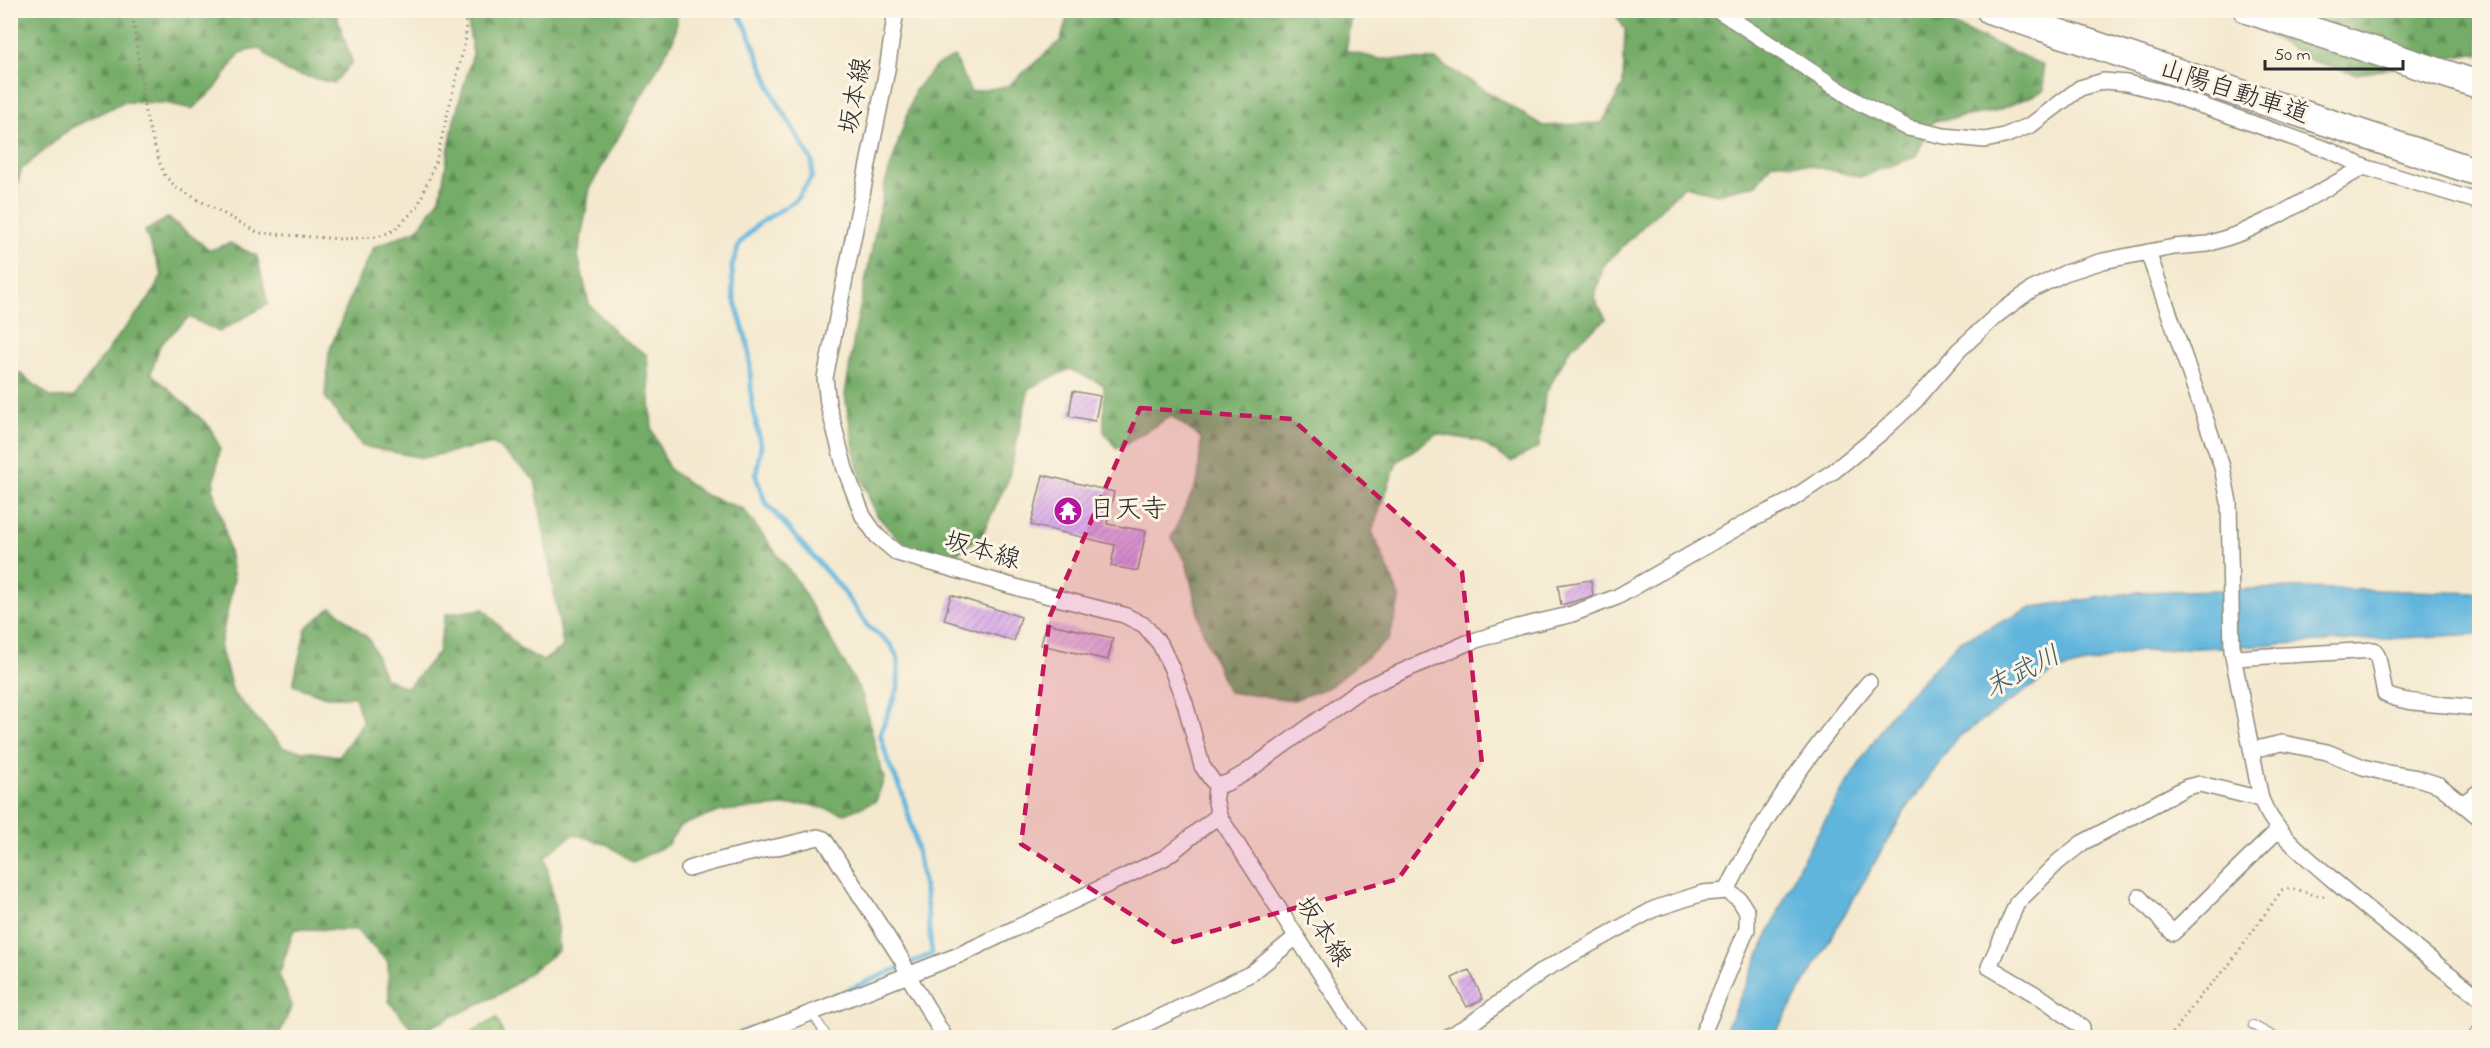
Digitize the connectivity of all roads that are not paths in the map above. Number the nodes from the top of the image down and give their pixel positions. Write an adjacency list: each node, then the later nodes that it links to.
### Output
1 (896, 10): 14 (street, 坂本線)
2 (1718, 10): 6 (street)
3 (1990, 10): 7 (highway, 山陽自動車道)
4 (2248, 10): 5 (highway)
5 (2480, 85)
6 (2364, 167): 8 (street); 9 (street)
7 (2480, 173)
8 (2480, 202)
9 (2148, 252): 10 (street); 14 (street)
10 (2233, 655): 12 (street); 13 (street)
11 (1869, 682): 22 (street)
12 (2480, 709)
13 (2252, 750): 16 (street); 17 (street)
14 (1216, 786): 18 (street, 坂本線)
15 (2480, 791): 17 (street)
16 (2261, 799): 20 (street); 29 (street)
17 (2464, 803): 19 (street)
18 (1219, 816): 24 (street, 坂本線); 25 (street)
19 (2480, 818)
20 (2278, 830): 23 (street); 26 (street)
21 (689, 869): 25 (street)
22 (1727, 891): 36 (street); 37 (street)
23 (2139, 897)
24 (1296, 937): 34 (street); 35 (street, 坂本線)
25 (906, 969): 27 (street); 33 (street)
26 (2480, 998)
27 (812, 1013): 31 (street); 32 (lane)
28 (2253, 1024): 38 (lane)
29 (2082, 1027)
30 (2480, 1032): 39 (street)
31 (747, 1038)
32 (828, 1038)
33 (945, 1038)
34 (1117, 1038)
35 (1362, 1038)
36 (1445, 1038)
37 (1701, 1038)
38 (2277, 1038)
39 (2476, 1038)

